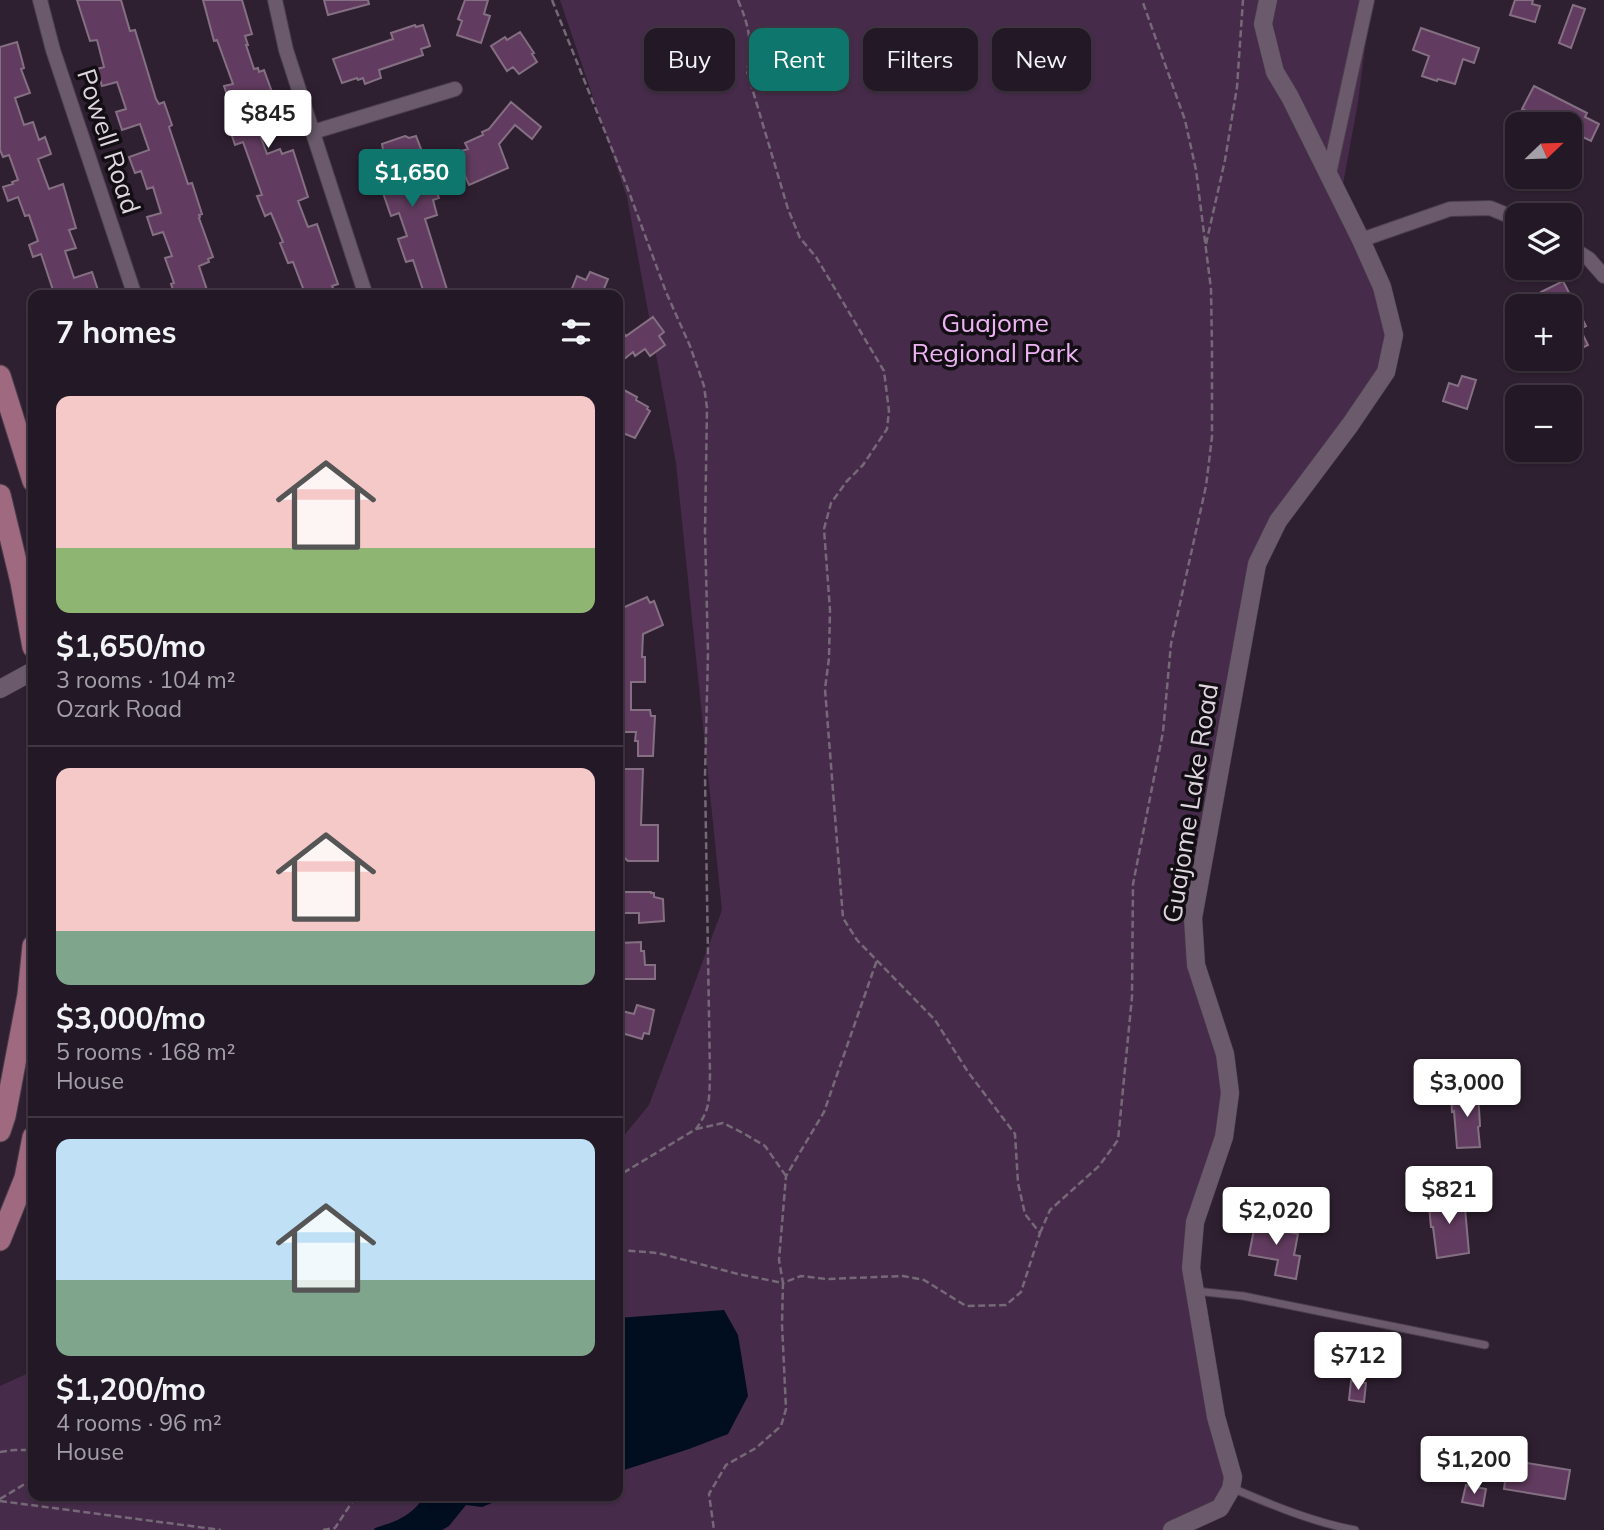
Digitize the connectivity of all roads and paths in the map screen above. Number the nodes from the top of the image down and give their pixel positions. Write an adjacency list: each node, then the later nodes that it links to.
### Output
1 (40, 0): 17 (street, Powell Road)
2 (275, 0): 10 (street)
3 (552, 0): 27 (path)
4 (738, 0): 25 (path)
5 (1142, 0): 14 (path)
6 (1243, 0): 14 (path)
7 (1268, 0): 11 (street, Guajome Lake Road)
8 (1367, 0): 11 (street)
9 (454, 89): 10 (street)
10 (313, 132): 18 (street)
11 (1329, 174): 13 (street, Guajome Lake Road)
12 (1505, 214): 13 (street)
13 (1361, 240): 36 (street, Guajome Lake Road)
14 (1206, 247): 32 (path)
15 (1582, 255): 16 (street)
16 (1604, 276)
17 (133, 290)
18 (364, 290)
19 (0, 376): 20 (main road)
20 (28, 465)
21 (0, 495): 22 (main road)
22 (28, 620)
23 (28, 674): 24 (street)
24 (0, 689)
25 (877, 960): 31 (path); 32 (path)
26 (28, 995): 28 (main road)
27 (696, 1129): 30 (path); 31 (path)
28 (0, 1131)
29 (28, 1163): 33 (main road)
30 (623, 1173)
31 (786, 1176): 35 (path)
32 (1040, 1233): 35 (path)
33 (0, 1240)
34 (623, 1250): 35 (path)
35 (783, 1283): 46 (path)
36 (1195, 1291): 37 (lane); 41 (street, Guajome Lake Road)
37 (1485, 1345)
38 (28, 1450): 39 (path)
39 (0, 1452)
40 (28, 1482): 42 (path)
41 (1231, 1488): 47 (street); 48 (lane)
42 (0, 1500): 44 (path)
43 (353, 1501): 45 (path)
44 (221, 1530)
45 (323, 1530)
46 (715, 1530)
47 (1172, 1530)
48 (1355, 1530)

